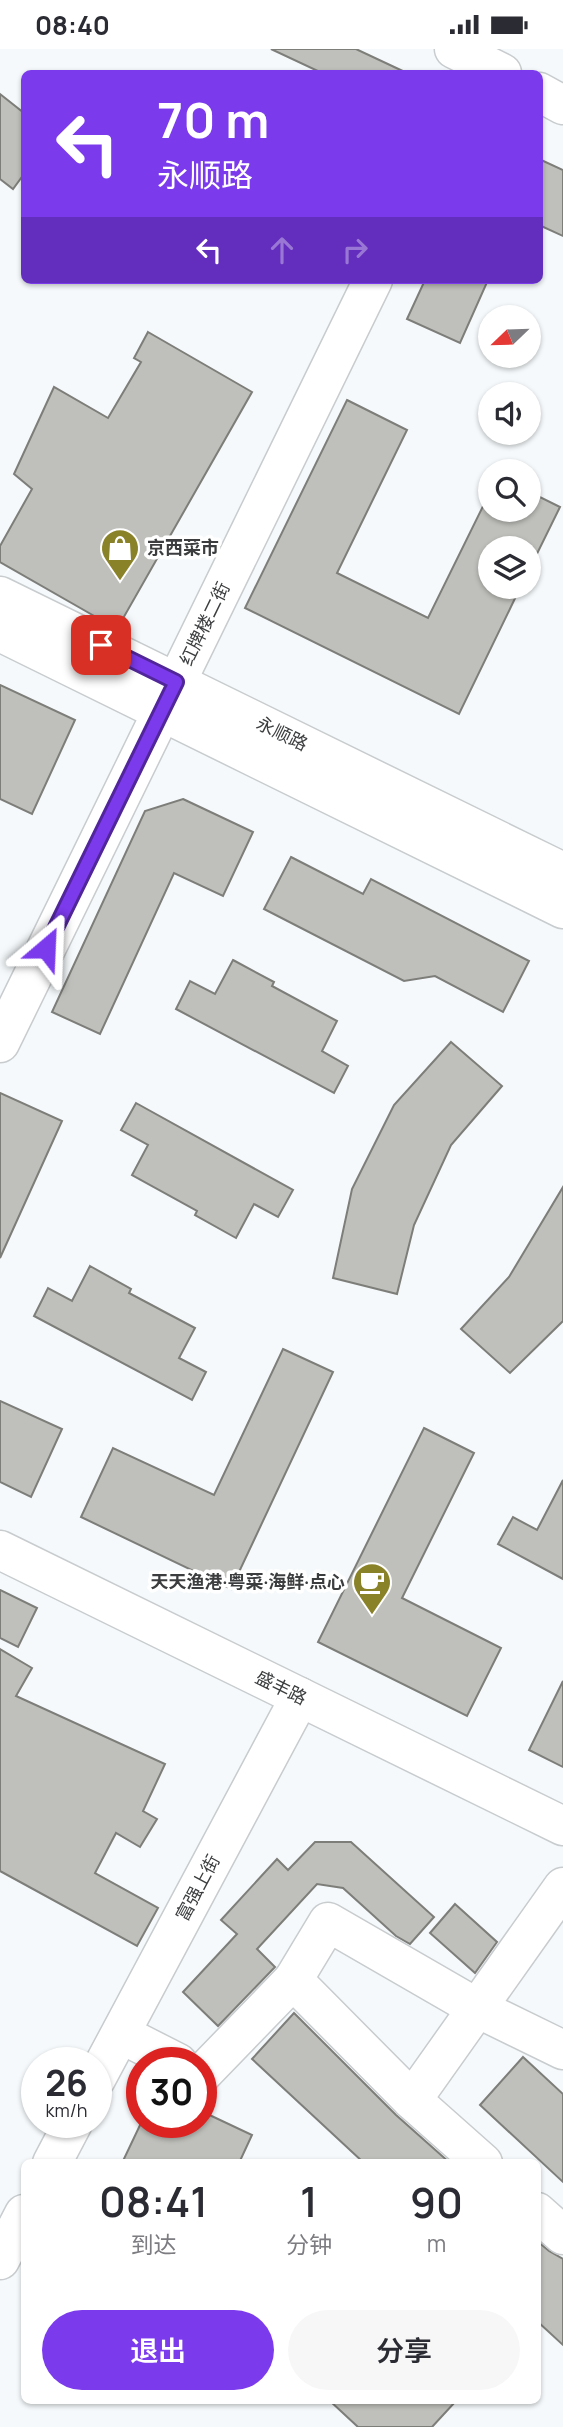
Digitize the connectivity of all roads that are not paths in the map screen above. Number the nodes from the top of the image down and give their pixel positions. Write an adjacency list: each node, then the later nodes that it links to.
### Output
1 (543, 94): 2 (street)
2 (563, 105)
3 (371, 284): 6 (street, 红牌楼二街)
4 (0, 596): 6 (street, 永顺路)
5 (0, 632): 6 (street)
6 (169, 697): 7 (street, 永顺路); 8 (street); 9 (street, 红牌楼二街)
7 (563, 872)
8 (563, 909)
9 (0, 1043)
10 (0, 1550): 11 (street, 盛丰路)
11 (300, 1697): 12 (street, 盛丰路); 16 (street, 富强上街)
12 (563, 1826)
13 (563, 1887): 15 (street)
14 (293, 1980): 15 (street); 20 (street); 21 (street)
15 (477, 2008): 19 (street); 21 (street)
16 (121, 2034): 17 (street); 18 (street, 富强上街)
17 (147, 2047)
18 (112, 2050)
19 (563, 2050)
20 (217, 2058)
21 (412, 2100): 24 (street)
22 (65, 2138): 23 (street)
23 (54, 2159)
24 (478, 2159)
25 (541, 2216): 27 (street)
26 (21, 2220): 28 (street)
27 (563, 2235)
28 (0, 2260)

